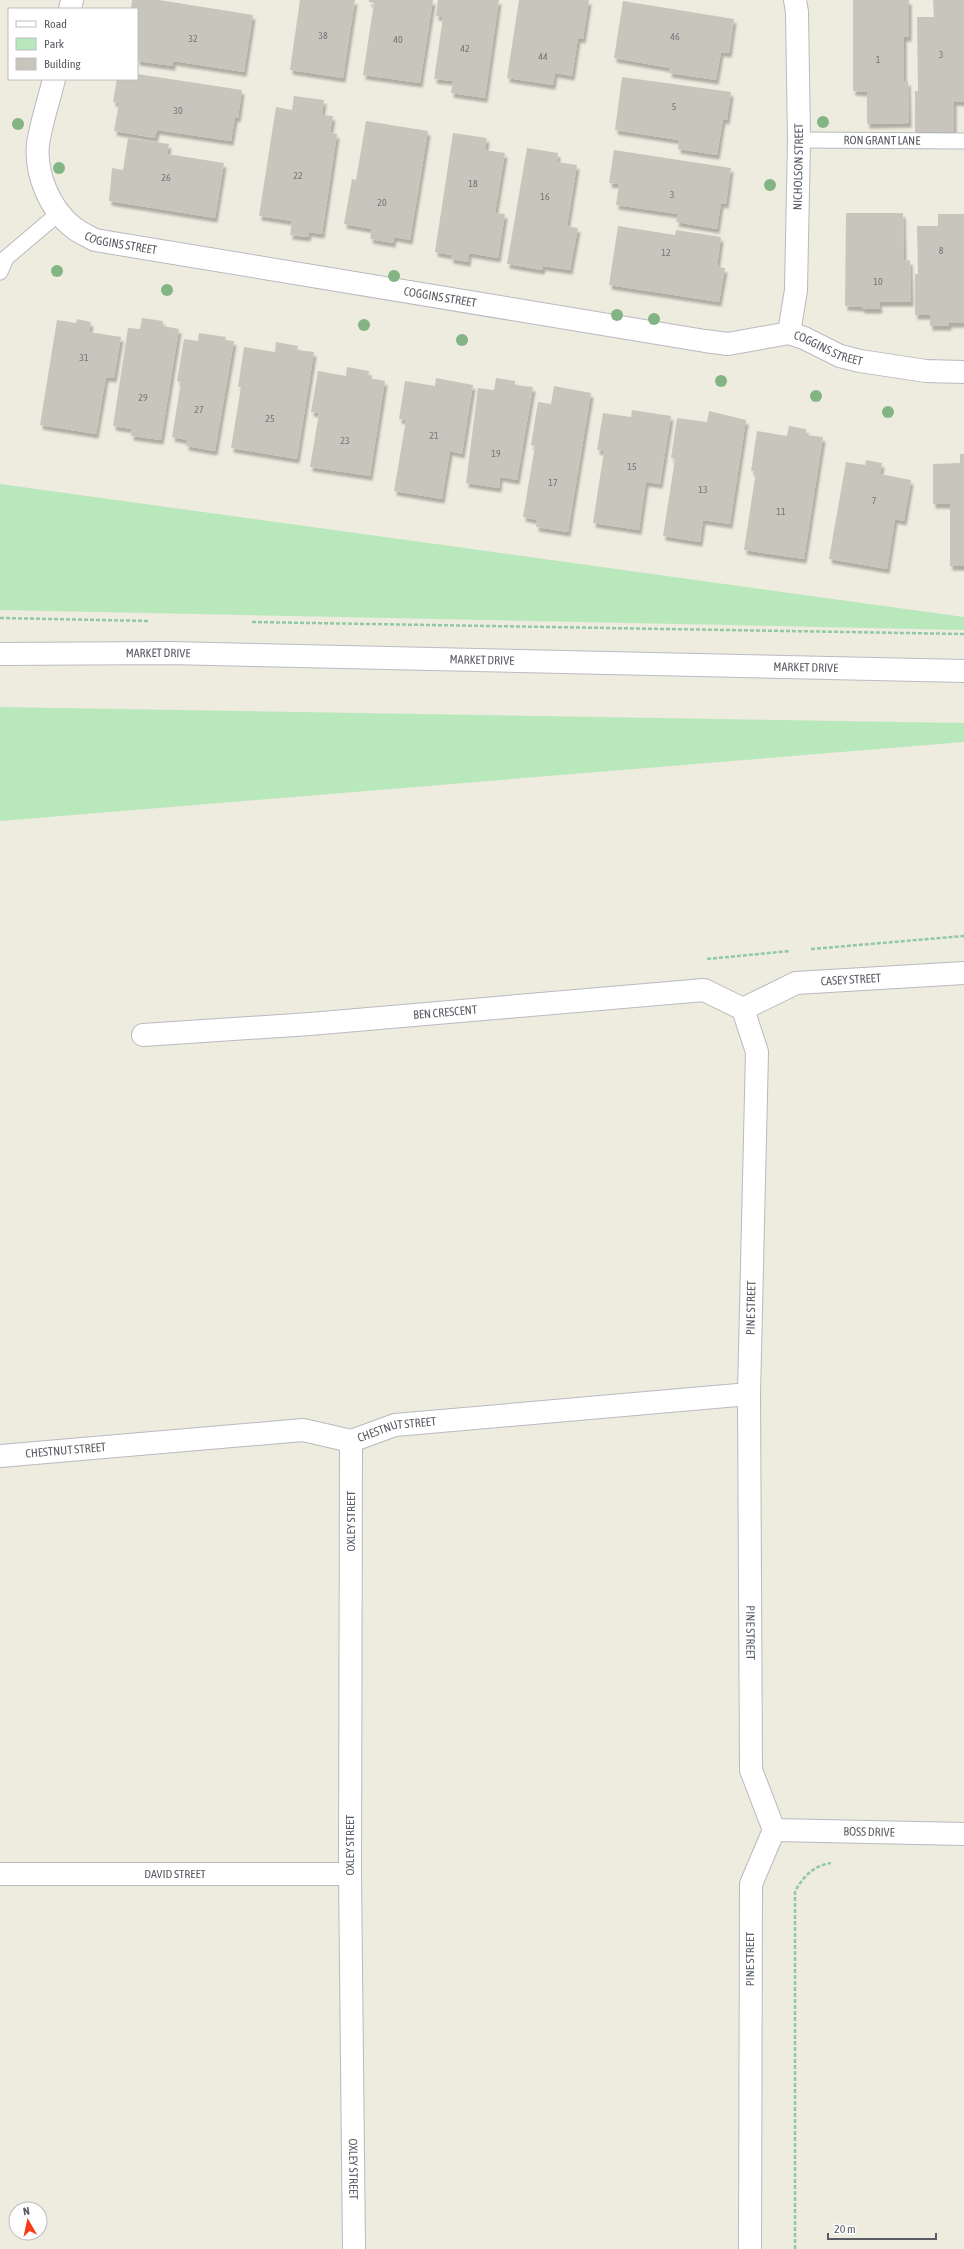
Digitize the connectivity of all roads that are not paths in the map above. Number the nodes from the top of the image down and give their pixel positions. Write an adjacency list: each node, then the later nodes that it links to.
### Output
1 (795, 0): 3 (street, NICHOLSON STREET)
2 (54, 80): 5 (street, COGGINS STREET)
3 (799, 140): 4 (lane, RON GRANT LANE); 7 (street, NICHOLSON STREET)
4 (964, 141)
5 (59, 213): 6 (lane); 7 (street, COGGINS STREET)
6 (0, 272)
7 (789, 333): 8 (street, COGGINS STREET)
8 (964, 372)
9 (0, 654): 10 (street, MARKET DRIVE)
10 (964, 671)
11 (964, 973): 12 (street, CASEY STREET)
12 (743, 1009): 13 (street, BEN CRESCENT); 14 (street, PINE STREET)
13 (143, 1035)
14 (748, 1394): 15 (street, CHESTNUT STREET); 17 (street, PINE STREET)
15 (351, 1441): 16 (street, CHESTNUT STREET); 20 (street, OXLEY STREET)
16 (0, 1456)
17 (774, 1830): 18 (street, BOSS DRIVE); 22 (street, PINE STREET)
18 (964, 1834)
19 (0, 1874): 20 (street, DAVID STREET)
20 (350, 1874): 21 (street, OXLEY STREET)
21 (354, 2249)
22 (750, 2249)

